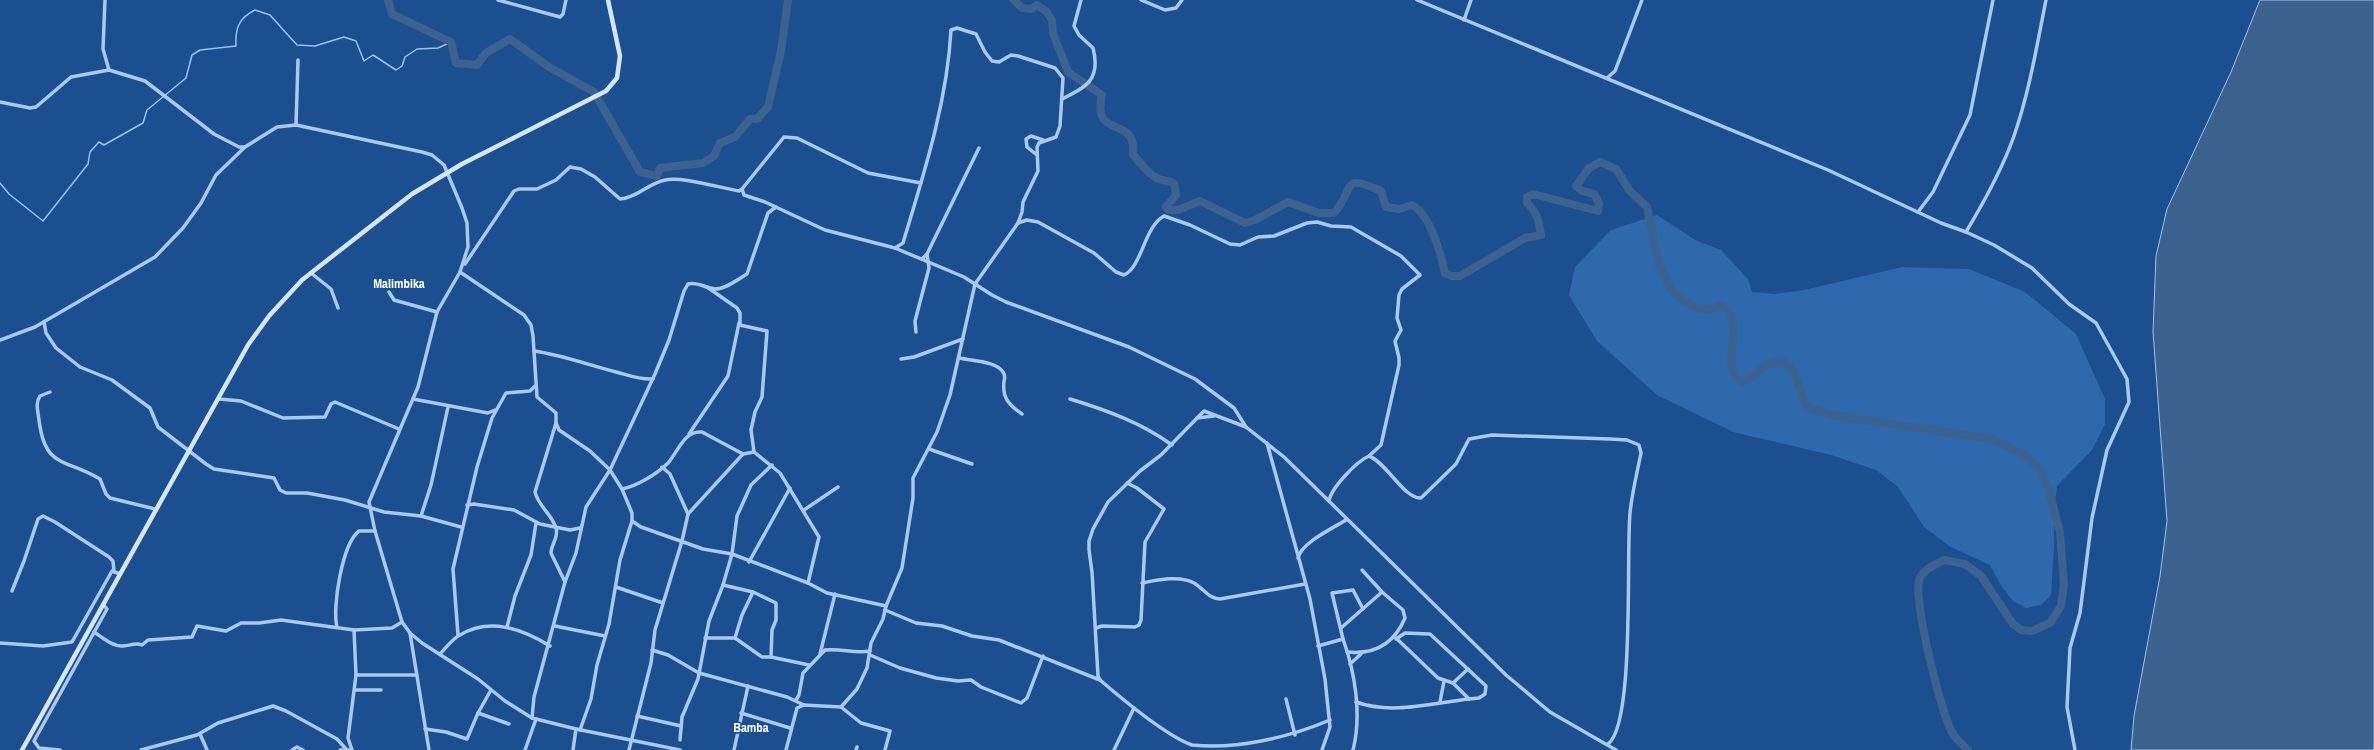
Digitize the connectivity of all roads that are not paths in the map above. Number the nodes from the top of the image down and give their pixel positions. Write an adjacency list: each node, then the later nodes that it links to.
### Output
1 (105, 0): 15 (street)
2 (498, 0): 3 (street)
3 (566, 0)
4 (608, 0): 24 (main road)
5 (1081, 0): 17 (street)
6 (1141, 0): 7 (street)
7 (1182, 0)
8 (1417, 0): 13 (street)
9 (1471, 0): 13 (street)
10 (1642, 0): 16 (street)
11 (1993, 0): 28 (street)
12 (2046, 0): 30 (street)
13 (1464, 20): 16 (street)
14 (298, 60): 19 (street)
15 (109, 70): 18 (street); 21 (street)
16 (1607, 78): 28 (street)
17 (1062, 99): 20 (street); 25 (street)
18 (0, 102)
19 (296, 125): 21 (street); 24 (street)
20 (1043, 140): 23 (street); 23 (street)
21 (245, 147): 43 (street)
22 (979, 148): 32 (street)
23 (1037, 155): 29 (street)
24 (446, 172): 35 (street); 37 (main road)
25 (921, 183): 26 (street); 31 (street)
26 (742, 189): 27 (street); 35 (street)
27 (776, 207): 31 (street); 39 (street)
28 (1918, 212): 30 (street)
29 (1018, 223): 38 (street); 72 (street)
30 (1966, 232): 204 (street)
31 (895, 248): 33 (street)
32 (927, 254): 33 (street); 34 (street)
33 (922, 259): 34 (street)
34 (927, 261): 38 (street); 45 (street)
35 (463, 266): 36 (street)
36 (460, 272): 42 (street); 48 (street)
37 (310, 273): 41 (street); 54 (main road)
38 (976, 284): 46 (street); 63 (street)
39 (707, 287): 44 (street); 51 (street)
40 (389, 292): 42 (street)
41 (338, 308)
42 (437, 312): 55 (street)
43 (44, 322): 47 (street); 69 (street)
44 (739, 323): 65 (street); 70 (street)
45 (916, 332)
46 (963, 339): 49 (street); 50 (street)
47 (0, 340)
48 (534, 351): 51 (street); 52 (street)
49 (960, 358): 59 (street); 68 (street)
50 (901, 359)
51 (653, 379): 76 (street)
52 (535, 386): 58 (street); 62 (street)
53 (50, 392): 86 (street)
54 (218, 399): 64 (street); 69 (main road)
55 (413, 399): 57 (street); 64 (street)
56 (1070, 399): 67 (street)
57 (448, 407): 58 (street); 89 (street)
58 (496, 410): 84 (street)
59 (1022, 414)
60 (1215, 416): 61 (street); 61 (street); 63 (street)
61 (1197, 418): 67 (street)
62 (556, 423): 76 (street); 94 (street)
63 (1246, 427): 66 (street)
64 (399, 429): 85 (street)
65 (689, 435): 71 (street); 75 (street)
66 (1267, 443): 82 (street); 99 (street)
67 (1172, 445): 77 (street)
68 (929, 449): 73 (street); 116 (street)
69 (190, 451): 85 (street); 86 (main road)
70 (754, 452): 71 (street); 74 (street)
71 (743, 454): 88 (street)
72 (1368, 456): 81 (street); 180 (street)
73 (972, 464)
74 (772, 465): 79 (street); 98 (street)
75 (662, 467): 80 (street); 88 (street)
76 (610, 470): 80 (street); 95 (street)
77 (1127, 484): 106 (street); 122 (street)
78 (838, 487): 87 (street)
79 (790, 488): 87 (street); 100 (street)
80 (622, 489): 91 (street)
81 (1330, 494): 82 (street); 83 (street)
82 (1322, 495): 83 (street)
83 (1328, 501): 90 (street)
84 (467, 505): 92 (street); 93 (street)
85 (369, 507): 89 (street); 96 (street)
86 (155, 509): 103 (main road)
87 (804, 510): 105 (street)
88 (688, 514): 97 (street)
89 (421, 516): 93 (street)
90 (1346, 520): 99 (street); 180 (street)
91 (632, 522): 97 (street); 109 (street)
92 (536, 523): 94 (street); 120 (street)
93 (461, 527): 127 (street)
94 (556, 528): 95 (street); 104 (street)
95 (580, 528): 104 (street)
96 (375, 530): 118 (street); 121 (street)
97 (682, 541): 98 (street); 114 (street)
98 (732, 554): 100 (street); 108 (street)
99 (1298, 560): 107 (street)
100 (749, 562): 105 (street)
101 (1362, 570): 112 (street)
102 (114, 571): 103 (street); 110 (street); 133 (street)
103 (120, 574): 115 (main road)
104 (565, 582): 119 (street)
105 (808, 583): 113 (street)
106 (1142, 583): 107 (street); 122 (street)
107 (1305, 584): 135 (street)
108 (723, 585): 111 (street); 130 (street)
109 (616, 587): 114 (street); 128 (street)
110 (12, 591)
111 (753, 592): 131 (street); 143 (street)
112 (1382, 592): 117 (street); 129 (street)
113 (835, 594): 116 (street); 141 (street)
114 (663, 603): 136 (street)
115 (102, 604): 125 (street); 183 (main road)
116 (886, 608): 138 (street); 142 (street)
117 (1363, 609): 123 (street); 123 (street)
118 (402, 622): 124 (street); 126 (street)
119 (555, 626): 128 (street); 134 (street)
120 (507, 627): 127 (street); 134 (street)
121 (337, 628): 124 (street); 125 (street)
122 (1096, 628): 150 (street)
123 (1340, 628): 132 (street)
124 (354, 630): 148 (street)
125 (94, 632): 184 (street)
126 (410, 634): 139 (street); 149 (street)
127 (458, 636): 139 (street)
128 (605, 636): 174 (street)
129 (1395, 637): 140 (street); 146 (street); 151 (street)
130 (706, 638): 131 (street); 147 (street)
131 (735, 638): 143 (street)
132 (1343, 639): 135 (street); 137 (street)
133 (0, 643)
134 (550, 646): 168 (street)
135 (1318, 646): 169 (street)
136 (652, 650): 147 (street); 167 (street)
137 (1347, 652): 140 (street); 144 (street)
138 (870, 653): 141 (street); 142 (street); 163 (street)
139 (440, 654): 156 (street)
140 (1361, 654): 144 (street)
141 (820, 655): 145 (street)
142 (1042, 656): 150 (street)
143 (771, 657): 145 (street)
144 (1350, 664): 160 (street)
145 (809, 665): 159 (street)
146 (1468, 669): 152 (street); 158 (street)
147 (699, 672): 153 (street); 171 (street)
148 (356, 675): 149 (street); 154 (street)
149 (415, 675): 173 (street)
150 (1100, 680): 164 (street)
151 (1444, 681): 152 (street); 161 (street)
152 (1453, 683): 158 (street)
153 (748, 686): 159 (street); 166 (street)
154 (355, 690): 155 (street); 177 (street)
155 (381, 690)
156 (491, 690): 165 (street); 168 (street)
157 (1286, 699): 176 (street)
158 (1469, 699): 161 (street)
159 (796, 700): 162 (street)
160 (1356, 702): 161 (street); 202 (street)
161 (1440, 702)
162 (804, 705): 163 (street); 172 (street)
163 (841, 707): 198 (street)
164 (1134, 708): 199 (street); 200 (street)
165 (478, 713): 170 (street); 173 (street)
166 (742, 713): 172 (street); 196 (street)
167 (637, 716): 171 (street); 178 (street)
168 (534, 718): 174 (street); 192 (street)
169 (1330, 720): 176 (street); 201 (street)
170 (509, 724)
171 (682, 726): 179 (street)
172 (790, 728): 197 (street)
173 (425, 729): 191 (street)
174 (578, 730): 178 (street); 193 (street)
175 (200, 734): 181 (street); 185 (street); 186 (street)
176 (1295, 735): 200 (street)
177 (348, 738): 181 (street); 190 (street)
178 (632, 740): 194 (street); 195 (street)
179 (680, 740)
180 (1608, 744): 203 (street)
181 (342, 745): 182 (street)
182 (347, 749): 189 (street)
183 (22, 750)
184 (60, 750)
185 (141, 750)
186 (207, 750)
187 (292, 750): 188 (street)
188 (303, 750)
189 (340, 750)
190 (352, 750)
191 (429, 750)
192 (525, 750)
193 (572, 750)
194 (628, 750)
195 (678, 750)
196 (734, 750)
197 (786, 750)
198 (885, 750)
199 (1115, 750)
200 (1231, 750)
201 (1322, 750)
202 (1353, 750)
203 (1616, 750)
204 (2075, 750)

